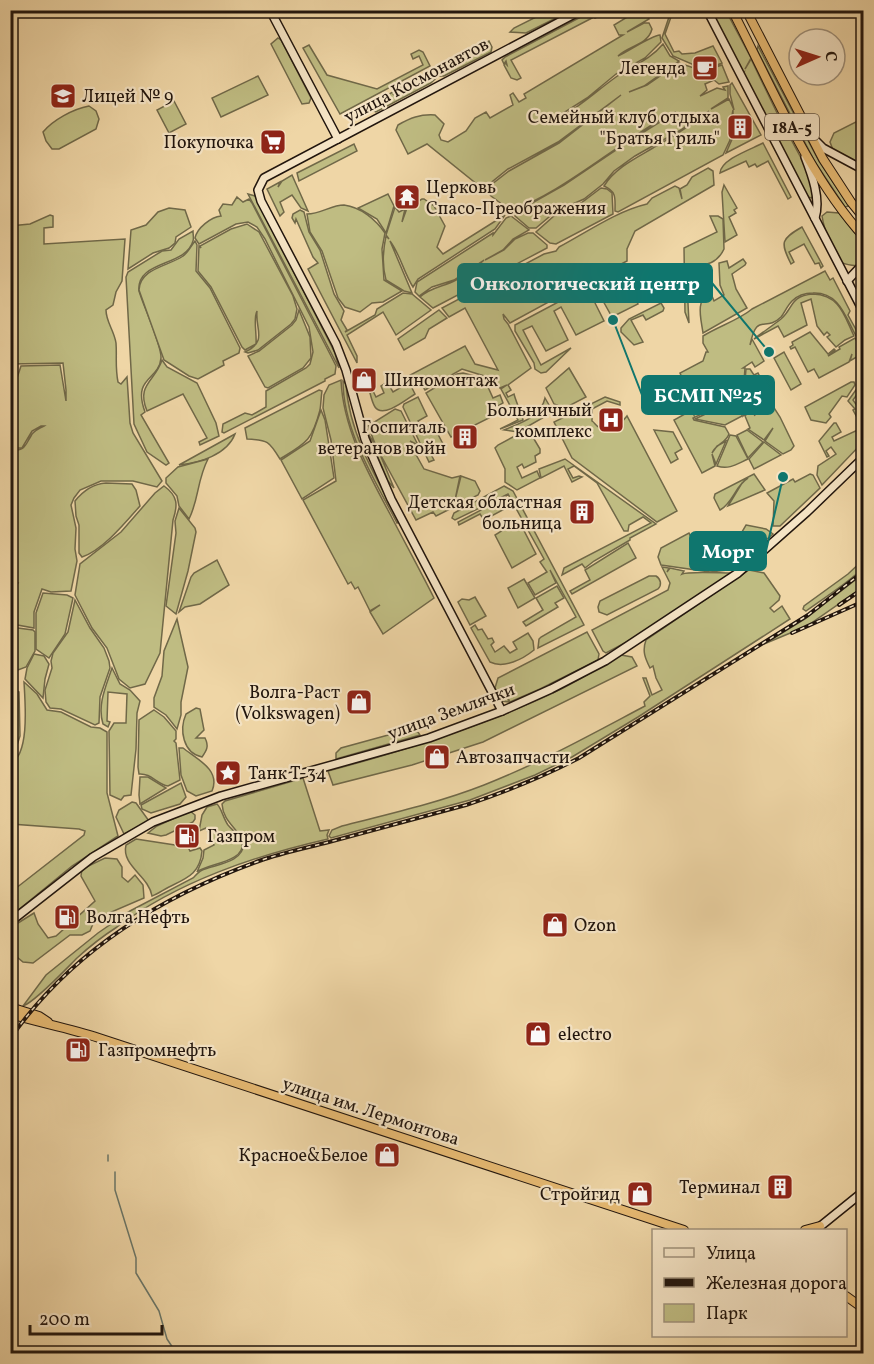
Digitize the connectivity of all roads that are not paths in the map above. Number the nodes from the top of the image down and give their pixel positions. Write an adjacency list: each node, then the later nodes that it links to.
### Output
1 (270, 10): 8 (main road)
2 (582, 10): 8 (main road, улица Космонавтов)
3 (707, 10): 10 (main road)
4 (732, 10): 7 (highway, 18А-5)
5 (746, 10): 6 (highway, 18А-5)
6 (801, 113): 9 (main road); 11 (highway, 18А-5)
7 (788, 119): 10 (main road); 12 (highway, 18А-5)
8 (338, 139): 17 (main road, улица Космонавтов)
9 (864, 170)
10 (815, 218): 14 (main road)
11 (864, 218)
12 (864, 237)
13 (864, 262): 14 (main road)
14 (847, 281): 15 (main road)
15 (864, 313)
16 (864, 456): 17 (main road, улица Землячки)
17 (502, 711): 18 (main road, улица Землячки)
18 (10, 922)
19 (10, 1007): 21 (highway)
20 (10, 1014): 21 (highway)
21 (49, 1023): 24 (highway, улица им. Лермонтова)
22 (864, 1191): 23 (main road)
23 (818, 1228)
24 (681, 1229)
25 (847, 1297): 26 (highway)
26 (864, 1309)

